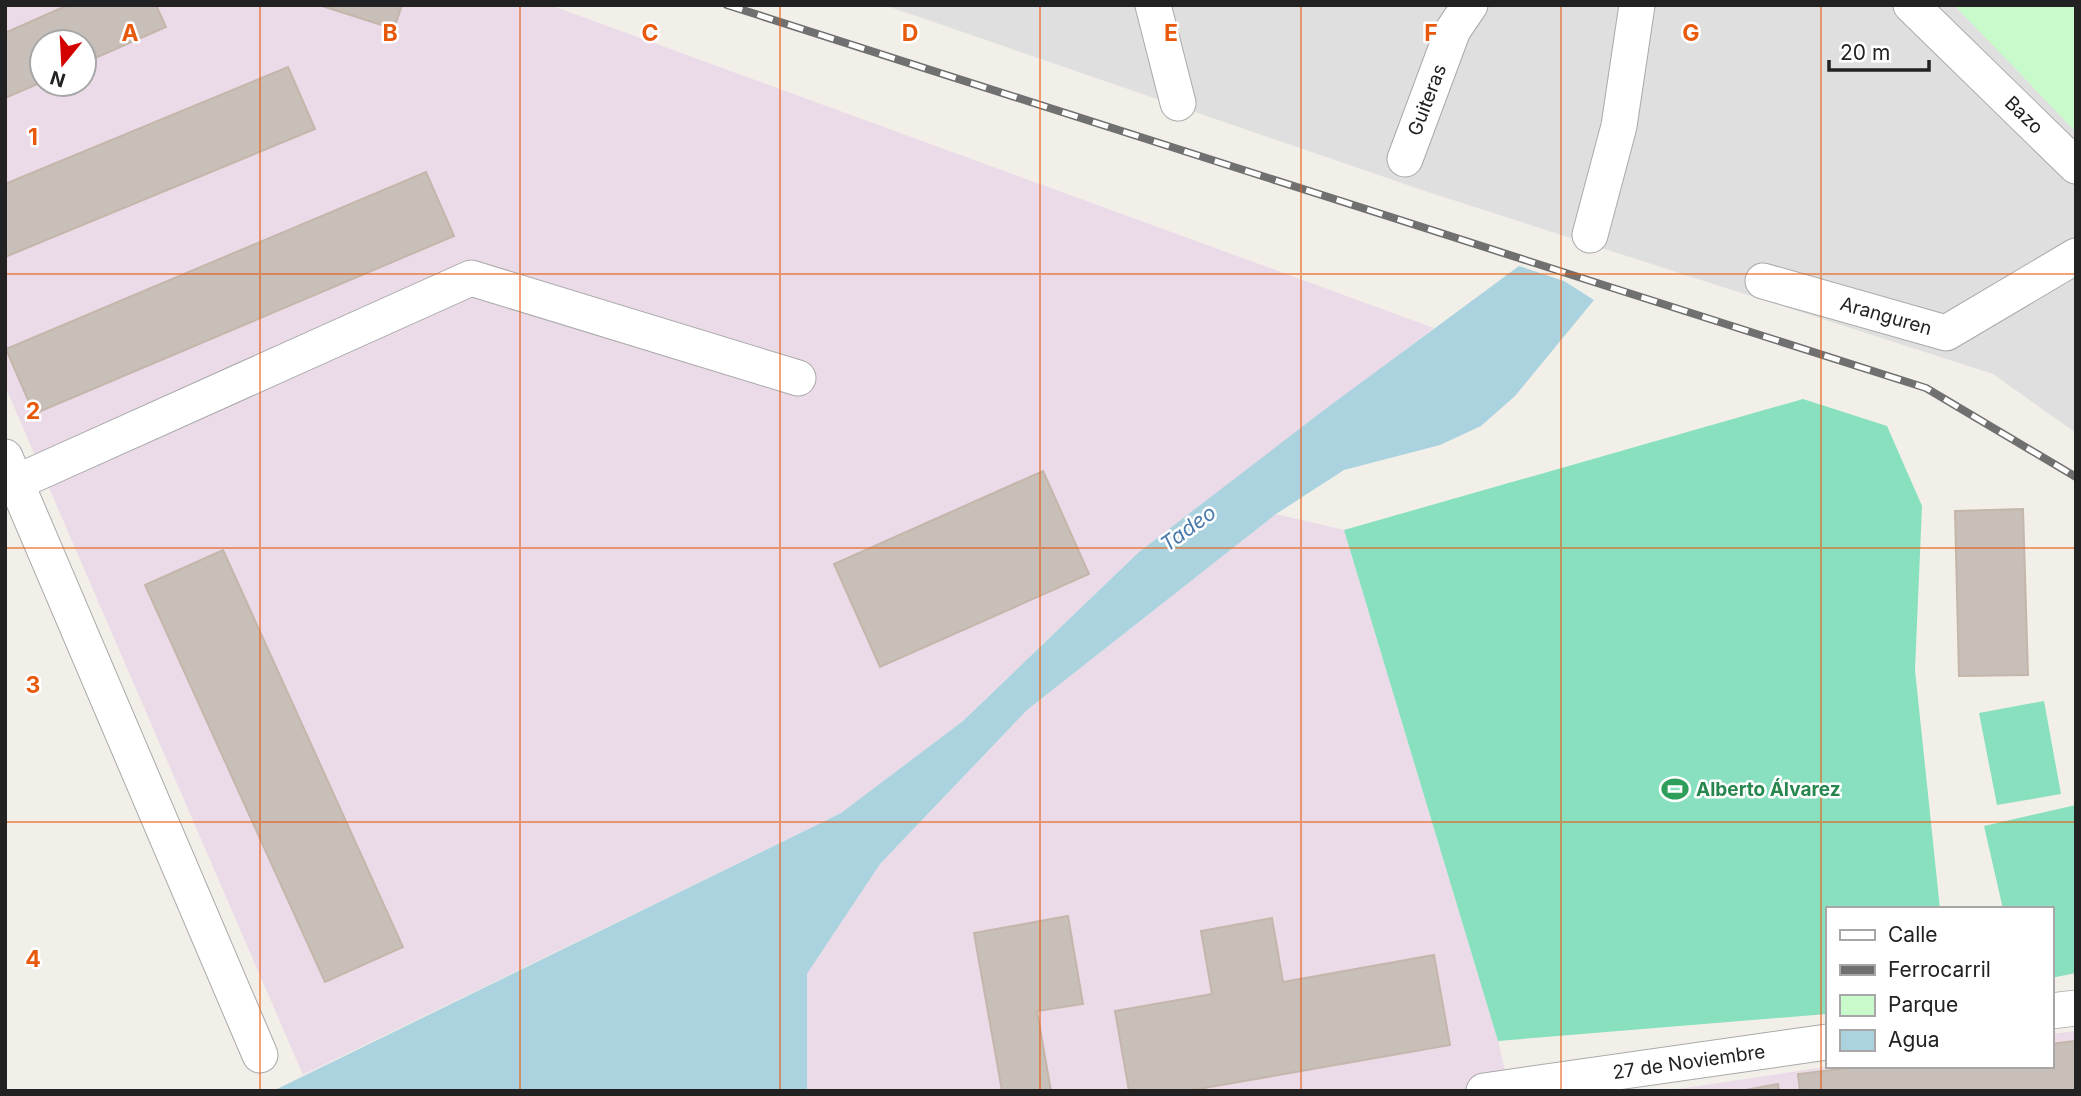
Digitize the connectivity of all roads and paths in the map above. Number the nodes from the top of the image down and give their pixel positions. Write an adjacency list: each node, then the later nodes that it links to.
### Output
1 (1153, 5): 5 (street)
2 (1470, 5): 6 (street, Guiteras)
3 (1637, 5): 8 (street)
4 (1911, 5): 7 (street, Bazo)
5 (1178, 103)
6 (1405, 159)
7 (2076, 166)
8 (1590, 236)
9 (2076, 257): 10 (street, Aranguren)
10 (1763, 281)
11 (798, 378): 12 (street)
12 (11, 469): 16 (street)
13 (2076, 1008): 14 (street)
14 (2053, 1011)
15 (1826, 1042): 17 (street, 27 de Noviembre)
16 (260, 1055)
17 (1497, 1089)

